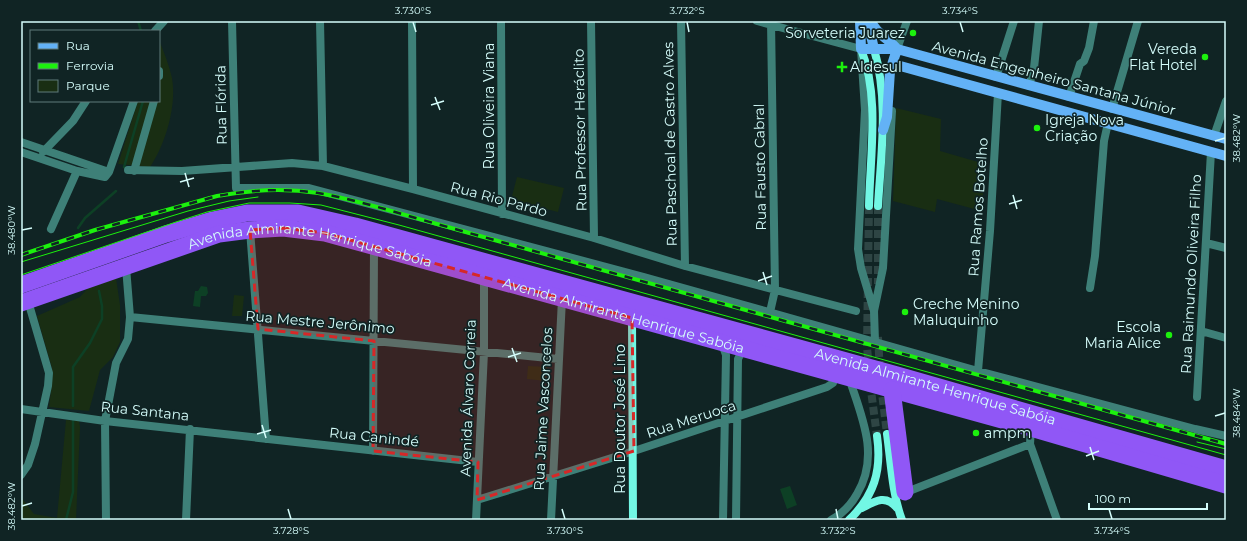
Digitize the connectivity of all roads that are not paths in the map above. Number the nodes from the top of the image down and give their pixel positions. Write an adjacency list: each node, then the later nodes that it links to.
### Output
1 (164, 21): 17 (street)
2 (232, 21): 41 (street, Rua Flórida)
3 (320, 21): 42 (street)
4 (412, 21): 46 (street)
5 (501, 21): 49 (street, Rua Oliveira Viana)
6 (591, 21): 53 (street, Rua Professor Heráclito)
7 (681, 21): 58 (street, Rua Paschoal de Castro Alves)
8 (757, 21): 16 (street, Avenida Engenheiro Santana Júnior)
9 (860, 21): 18 (main road)
10 (869, 21): 19 (main road); 20 (main road)
11 (907, 21): 20 (street)
12 (1013, 21): 22 (street)
13 (1039, 21): 23 (street)
14 (1094, 21): 25 (street)
15 (1138, 21): 30 (street)
16 (771, 23): 18 (street, Avenida Engenheiro Santana Júnior); 63 (street, Rua Fausto Cabral)
17 (156, 30)
18 (861, 49): 19 (main road, Avenida Engenheiro Santana Júnior); 47 (street); 64 (street)
19 (874, 49): 20 (main road, Avenida Engenheiro Santana Júnior); 32 (street)
20 (897, 49): 21 (main road); 22 (main road, Avenida Engenheiro Santana Júnior)
21 (896, 65): 24 (main road, Avenida Engenheiro Santana Júnior); 32 (main road); 65 (street)
22 (996, 77): 23 (main road, Avenida Engenheiro Santana Júnior)
23 (1029, 86): 25 (main road, Avenida Engenheiro Santana Júnior)
24 (998, 93): 31 (main road, Avenida Engenheiro Santana Júnior); 82 (street, Rua Ramos Botelho)
25 (1069, 97): 30 (main road, Avenida Engenheiro Santana Júnior)
26 (1226, 101): 33 (street)
27 (85, 102): 36 (street)
28 (134, 102): 43 (street)
29 (154, 102): 41 (street, Rua Rio Pardo)
30 (1112, 109): 33 (main road, Avenida Engenheiro Santana Júnior)
31 (1108, 123): 38 (main road, Avenida Engenheiro Santana Júnior); 62 (street)
32 (883, 130): 48 (street)
33 (1214, 136): 34 (main road, Avenida Engenheiro Santana Júnior)
34 (1226, 139)
35 (21, 142): 36 (street)
36 (45, 149): 40 (street); 43 (street)
37 (21, 152): 40 (street)
38 (1211, 152): 39 (main road, Avenida Engenheiro Santana Júnior); 54 (street, Rua Raimundo Oliveira Filho)
39 (1226, 156)
40 (39, 158): 44 (street)
41 (235, 166): 42 (street, Rua Rio Pardo); 45 (street, Rua Flórida)
42 (323, 166): 46 (street, Rua Rio Pardo)
43 (113, 168): 44 (street)
44 (78, 171): 50 (street)
45 (236, 188): 70 (street, Avenida Almirante Henrique Sabóia)
46 (413, 189): 49 (street, Rua Rio Pardo)
47 (869, 206)
48 (878, 206)
49 (502, 214): 53 (street, Rua Rio Pardo)
50 (51, 229)
51 (250, 230): 55 (highway, Avenida Almirante Henrique Sabóia); 57 (highway, Avenida Almirante Henrique Sabóia); 73 (street)
52 (155, 238): 57 (highway); 61 (highway, Avenida Almirante Henrique Sabóia); 101 (highway, Avenida Almirante Henrique Sabóia)
53 (594, 238): 58 (street, Rua Rio Pardo)
54 (1206, 243): 56 (street); 74 (street, Rua Raimundo Oliveira Filho)
55 (374, 247): 60 (highway, Avenida Almirante Henrique Sabóia); 76 (street)
56 (1226, 248)
57 (160, 254): 59 (highway, Avenida Almirante Henrique Sabóia)
58 (685, 266): 63 (street, Rua Rio Pardo)
59 (126, 267): 67 (highway, Avenida Almirante Henrique Sabóia); 71 (street)
60 (484, 277): 66 (highway, Avenida Almirante Henrique Sabóia); 80 (street, Avenida Álvaro Correia)
61 (21, 285)
62 (1090, 288)
63 (775, 290): 68 (street, Rua Rio Pardo); 70 (street, Rua Fausto Cabral)
64 (867, 290): 65 (street); 69 (street)
65 (878, 293): 69 (street)
66 (562, 299): 72 (highway, Avenida Almirante Henrique Sabóia); 81 (street, Rua Jaime Vasconcelos)
67 (24, 302): 87 (street)
68 (856, 311)
69 (874, 311): 77 (street)
70 (770, 312): 77 (street, Avenida Almirante Henrique Sabóia)
71 (130, 317): 73 (street, Rua Mestre Jerônimo); 89 (street)
72 (632, 318): 78 (highway, Avenida Almirante Henrique Sabóia); 99 (street, Rua Doutor José Lino)
73 (258, 329): 76 (street, Rua Mestre Jerônimo); 96 (street)
74 (1201, 331): 75 (street); 85 (street, Rua Raimundo Oliveira Filho)
75 (1226, 338)
76 (374, 341): 80 (street, Rua Mestre Jerônimo); 98 (street)
77 (874, 342): 82 (street, Avenida Almirante Henrique Sabóia)
78 (722, 344): 79 (highway, Avenida Almirante Henrique Sabóia); 90 (street)
79 (743, 349): 83 (highway, Avenida Almirante Henrique Sabóia); 88 (street)
80 (484, 352): 81 (street, Rua Mestre Jerônimo); 100 (street, Avenida Álvaro Correia)
81 (558, 359): 103 (street, Rua Jaime Vasconcelos)
82 (978, 371): 95 (street, Avenida Almirante Henrique Sabóia)
83 (842, 376): 84 (highway, Avenida Almirante Henrique Sabóia); 88 (street, Rua Meruoca); 116 (street)
84 (892, 390): 91 (highway, Avenida Almirante Henrique Sabóia); 105 (highway)
85 (1197, 397)
86 (21, 409): 87 (street, Rua Santana)
87 (42, 412): 89 (street, Rua Santana); 102 (street)
88 (738, 417): 90 (street, Rua Meruoca); 115 (street)
89 (105, 421): 92 (street, Rua Santana); 109 (street)
90 (724, 421): 99 (street, Rua Meruoca); 114 (street)
91 (1031, 428): 97 (street); 104 (highway, Avenida Almirante Henrique Sabóia)
92 (190, 429): 96 (street, Rua Santana); 110 (street)
93 (888, 434): 107 (street)
94 (877, 436): 108 (street)
95 (1226, 436)
96 (266, 439): 98 (street, Rua Canindé)
97 (1030, 444): 105 (street); 119 (street)
98 (373, 450): 100 (street, Rua Canindé)
99 (634, 451): 103 (street, Rua Meruoca); 113 (street, Rua Doutor José Lino)
100 (478, 462): 106 (street, Avenida Álvaro Correia)
101 (1226, 469)
102 (21, 475)
103 (553, 477): 106 (street, Rua Meruoca); 112 (street, Rua Jaime Vasconcelos)
104 (1226, 485)
105 (905, 492): 107 (street)
106 (478, 500): 111 (street, Avenida Álvaro Correia)
107 (897, 508): 108 (street); 118 (street)
108 (861, 509): 117 (street)
109 (106, 520)
110 (186, 520)
111 (476, 520)
112 (550, 520)
113 (633, 520)
114 (723, 520)
115 (736, 520)
116 (831, 520)
117 (849, 520)
118 (902, 520)
119 (1057, 520)

